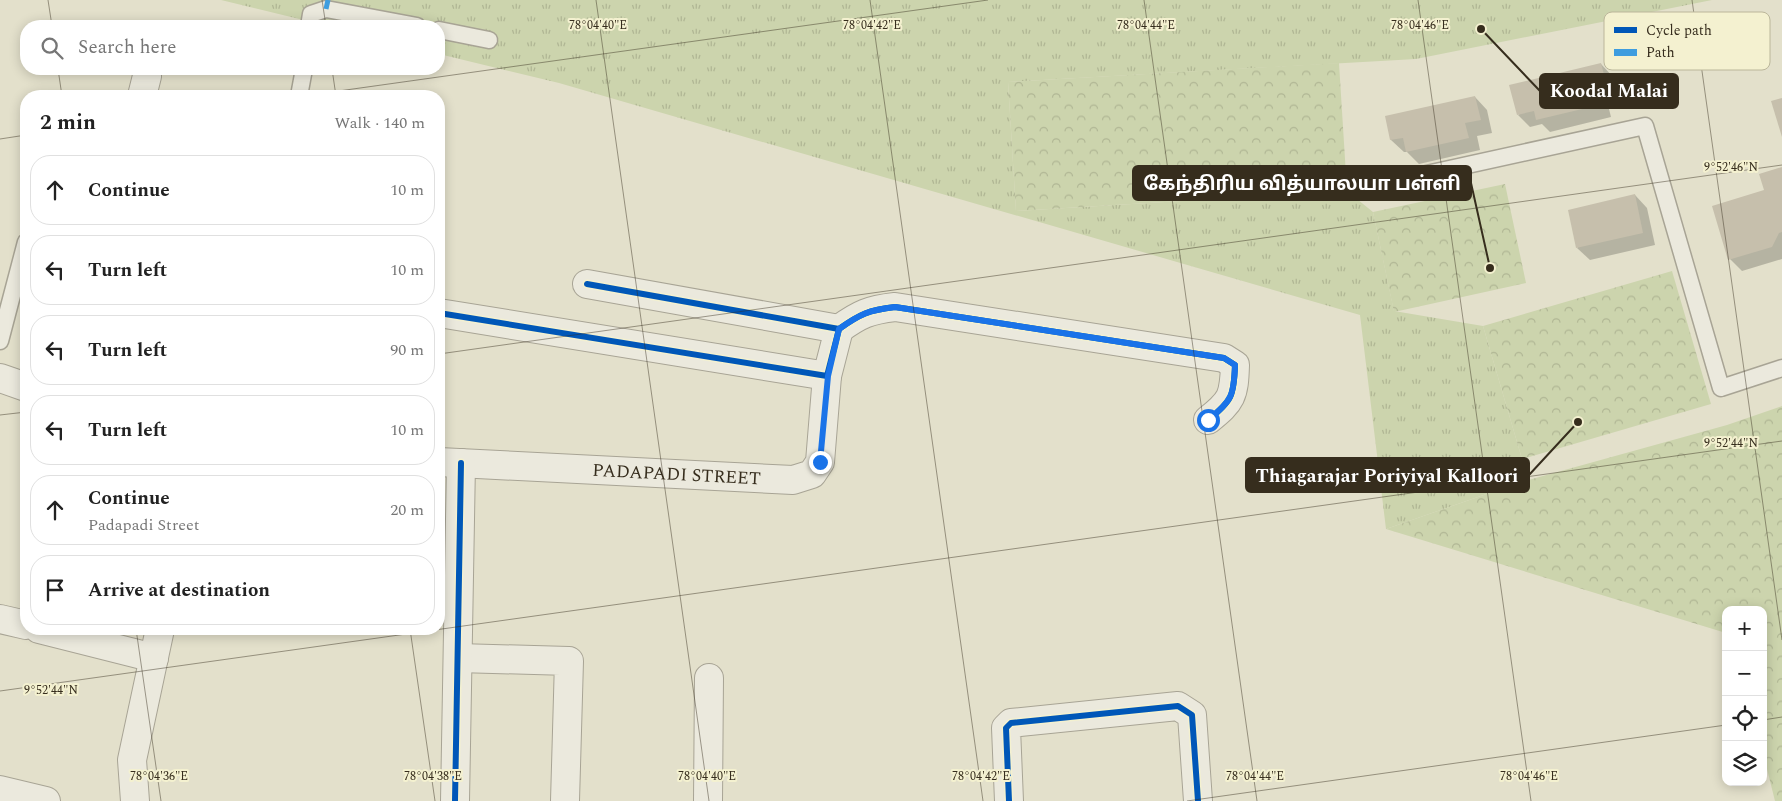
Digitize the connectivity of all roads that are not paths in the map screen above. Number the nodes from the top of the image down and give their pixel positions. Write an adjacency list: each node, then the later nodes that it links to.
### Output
1 (310, 20): 2 (lane)
2 (387, 20)
3 (445, 31): 4 (lane)
4 (489, 40)
5 (303, 75): 6 (lane)
6 (300, 90)
7 (1381, 184): 13 (lane)
8 (20, 265): 12 (lane)
9 (587, 284): 11 (street)
10 (445, 314): 14 (street)
11 (839, 329): 14 (street, PADAPADI STREET); 17 (street)
12 (0, 341)
13 (1782, 368)
14 (828, 376): 18 (street, PADAPADI STREET)
15 (0, 378): 16 (street)
16 (20, 385)
17 (1208, 420)
18 (450, 462): 24 (street)
19 (0, 619): 20 (street)
20 (20, 624)
21 (63, 635): 23 (street)
22 (159, 635): 23 (street)
23 (154, 658): 28 (street)
24 (458, 658): 29 (street); 30 (street)
25 (709, 678): 31 (street)
26 (0, 790): 27 (street)
27 (46, 801)
28 (134, 801)
29 (455, 801)
30 (565, 801)
31 (708, 801)
32 (1009, 801): 33 (street)
33 (1198, 801)

